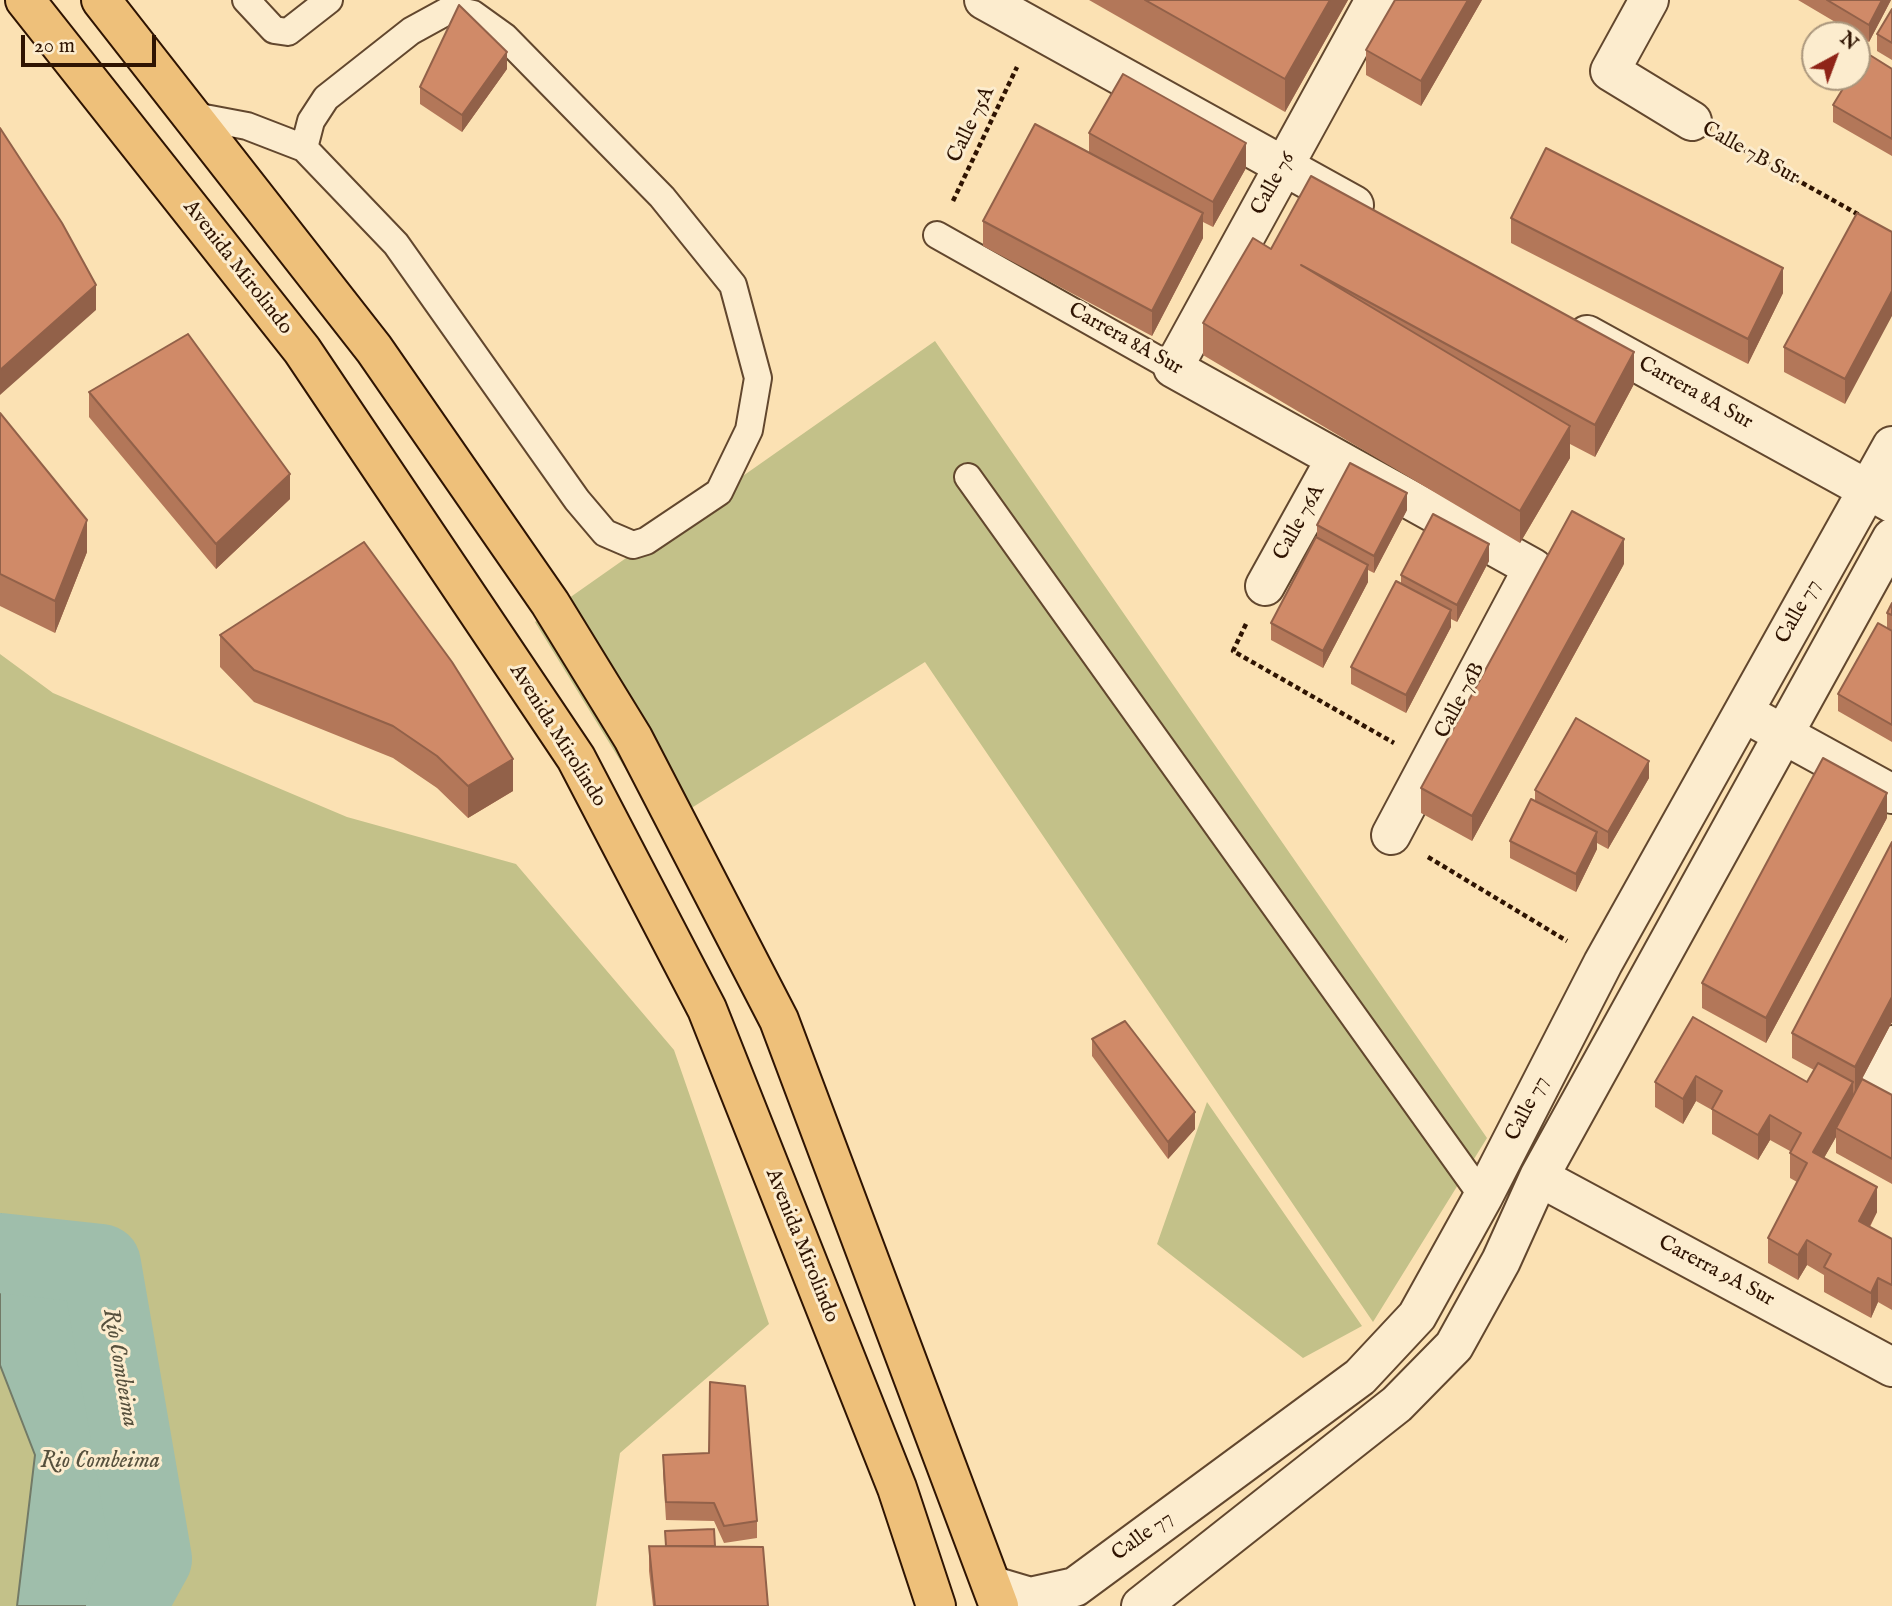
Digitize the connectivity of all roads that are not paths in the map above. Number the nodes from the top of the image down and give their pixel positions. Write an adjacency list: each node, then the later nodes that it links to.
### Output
1 (24, 0): 34 (main road, Avenida Mirolindo)
2 (101, 0): 8 (main road)
3 (246, 0): 4 (lane)
4 (328, 0)
5 (984, 0): 11 (street)
6 (1375, 0): 11 (street, Calle 76)
7 (1649, 0): 9 (street, Calle 7B Sur)
8 (194, 116): 10 (lane); 33 (main road)
9 (1692, 121)
10 (304, 148): 10 (lane)
11 (1283, 166): 12 (street); 15 (street, Calle 76)
12 (1386, 223)
13 (937, 235): 15 (lane, Carrera 8A Sur)
14 (1552, 315): 19 (street, Carrera 8A Sur)
15 (1173, 368): 17 (street, Carrera 8A Sur)
16 (1892, 446): 19 (street, Calle 77)
17 (1335, 460): 21 (street, Carrera 8A Sur); 22 (street, Calle 76A)
18 (968, 477): 30 (lane)
19 (1880, 496): 23 (street, Calle 77)
20 (1892, 538): 24 (street, Calle 77)
21 (1533, 568): 26 (street, Calle 76B)
22 (1265, 586)
23 (1744, 712): 24 (street); 30 (street, Calle 77)
24 (1781, 735): 25 (street); 29 (street, Calle 77)
25 (1892, 794)
26 (1391, 835)
27 (1892, 1045): 28 (street)
28 (1880, 1098)
29 (1539, 1177): 31 (street, Calle 77); 32 (street, Carerra 9A Sur)
30 (1483, 1197): 31 (street); 33 (street, Calle 77)
31 (1519, 1218): 35 (street, Calle 77)
32 (1892, 1367)
33 (996, 1596)
34 (936, 1606)
35 (1141, 1606)

